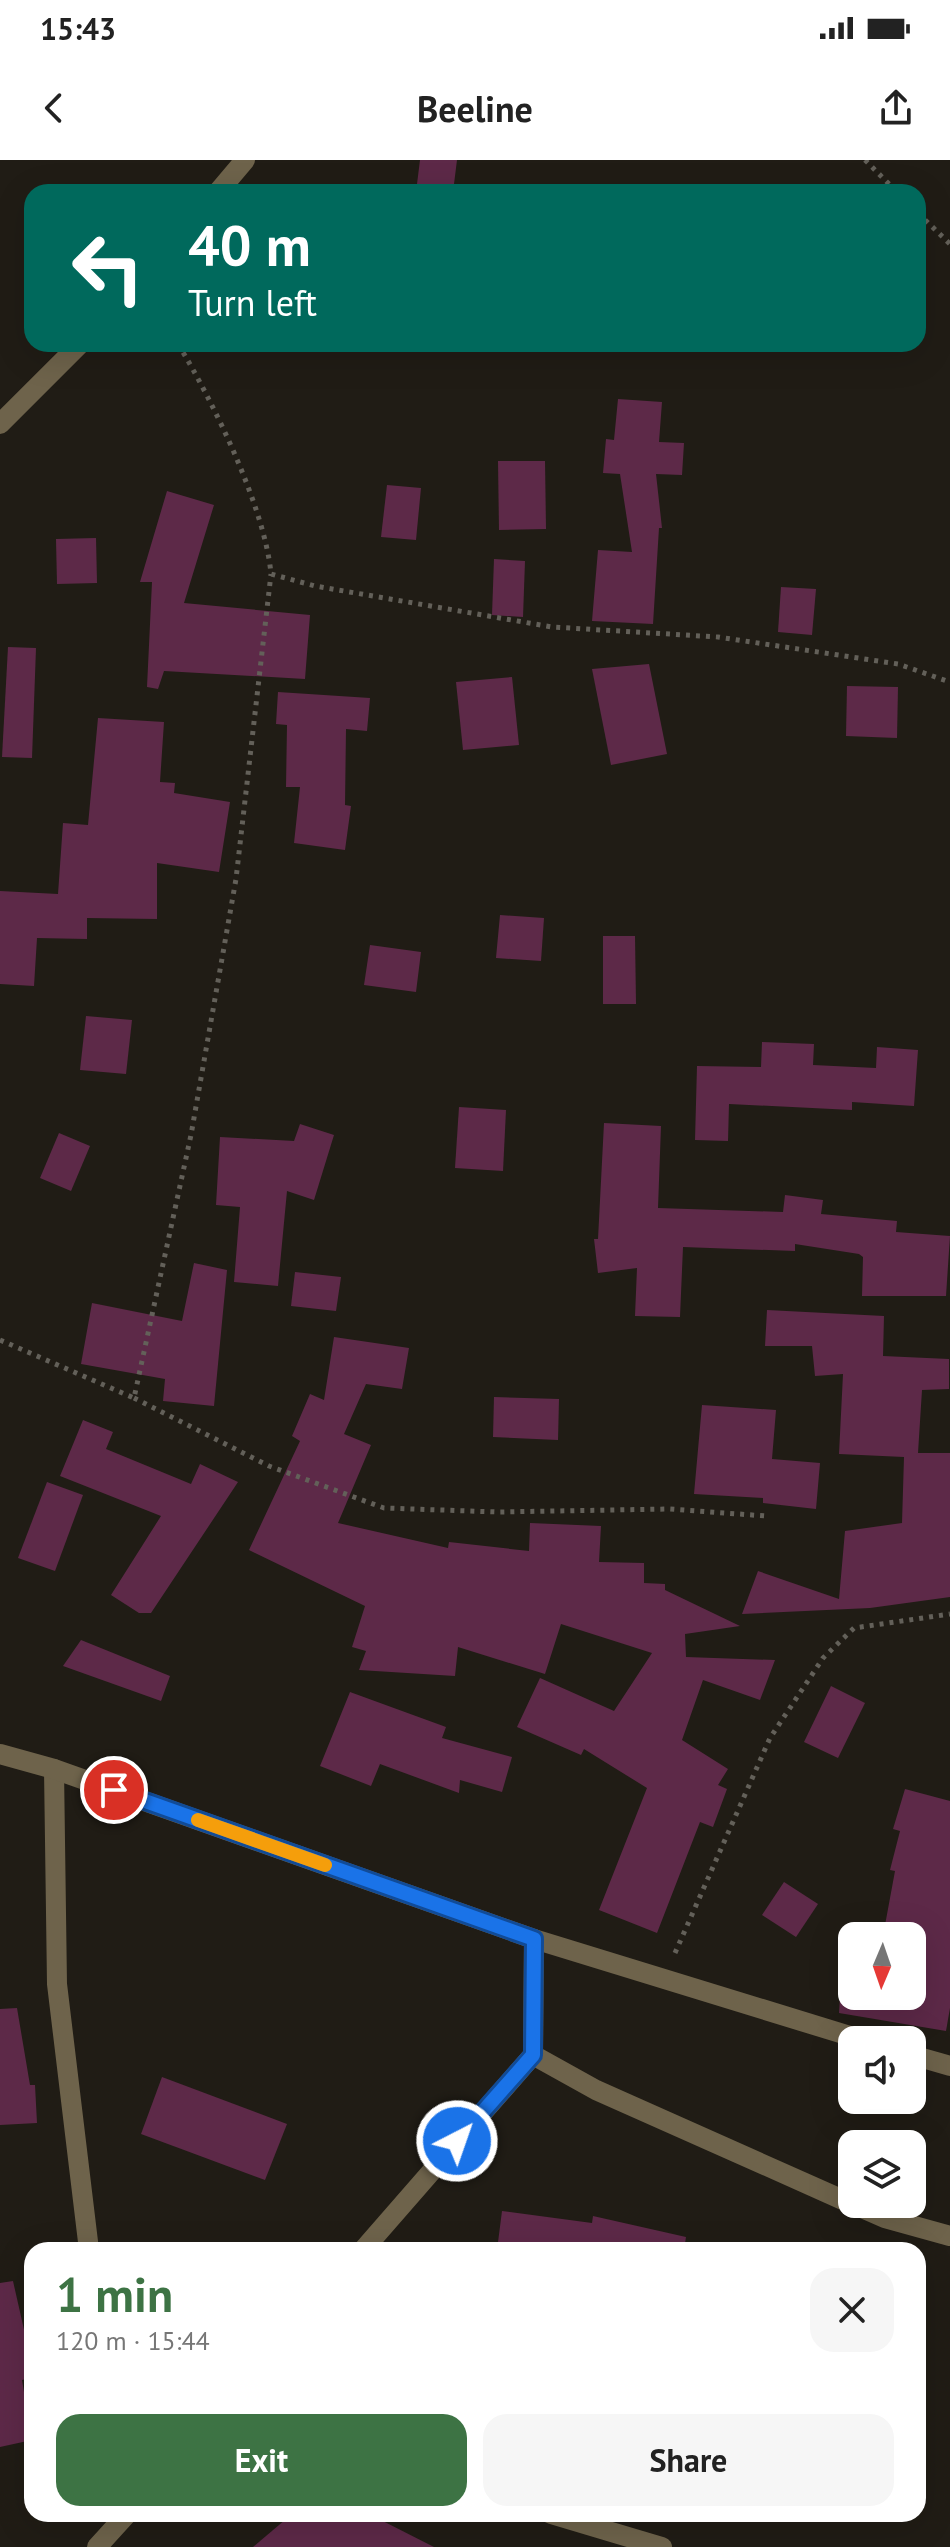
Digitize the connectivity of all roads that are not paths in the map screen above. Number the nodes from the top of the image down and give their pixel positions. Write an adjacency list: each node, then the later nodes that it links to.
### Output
1 (245, 160): 2 (street)
2 (225, 184)
3 (72, 352): 4 (street)
4 (0, 424)
5 (0, 1754): 6 (street)
6 (54, 1769): 7 (street); 15 (street)
7 (534, 1939): 8 (street); 9 (street)
8 (838, 2032)
9 (533, 2055): 12 (street); 16 (street)
10 (926, 2059): 11 (street)
11 (950, 2066)
12 (838, 2198)
13 (885, 2218): 14 (street)
14 (950, 2236)
15 (88, 2242)
16 (370, 2242)
17 (118, 2522): 19 (street)
18 (578, 2522): 20 (street)
19 (97, 2547)
20 (662, 2547)

